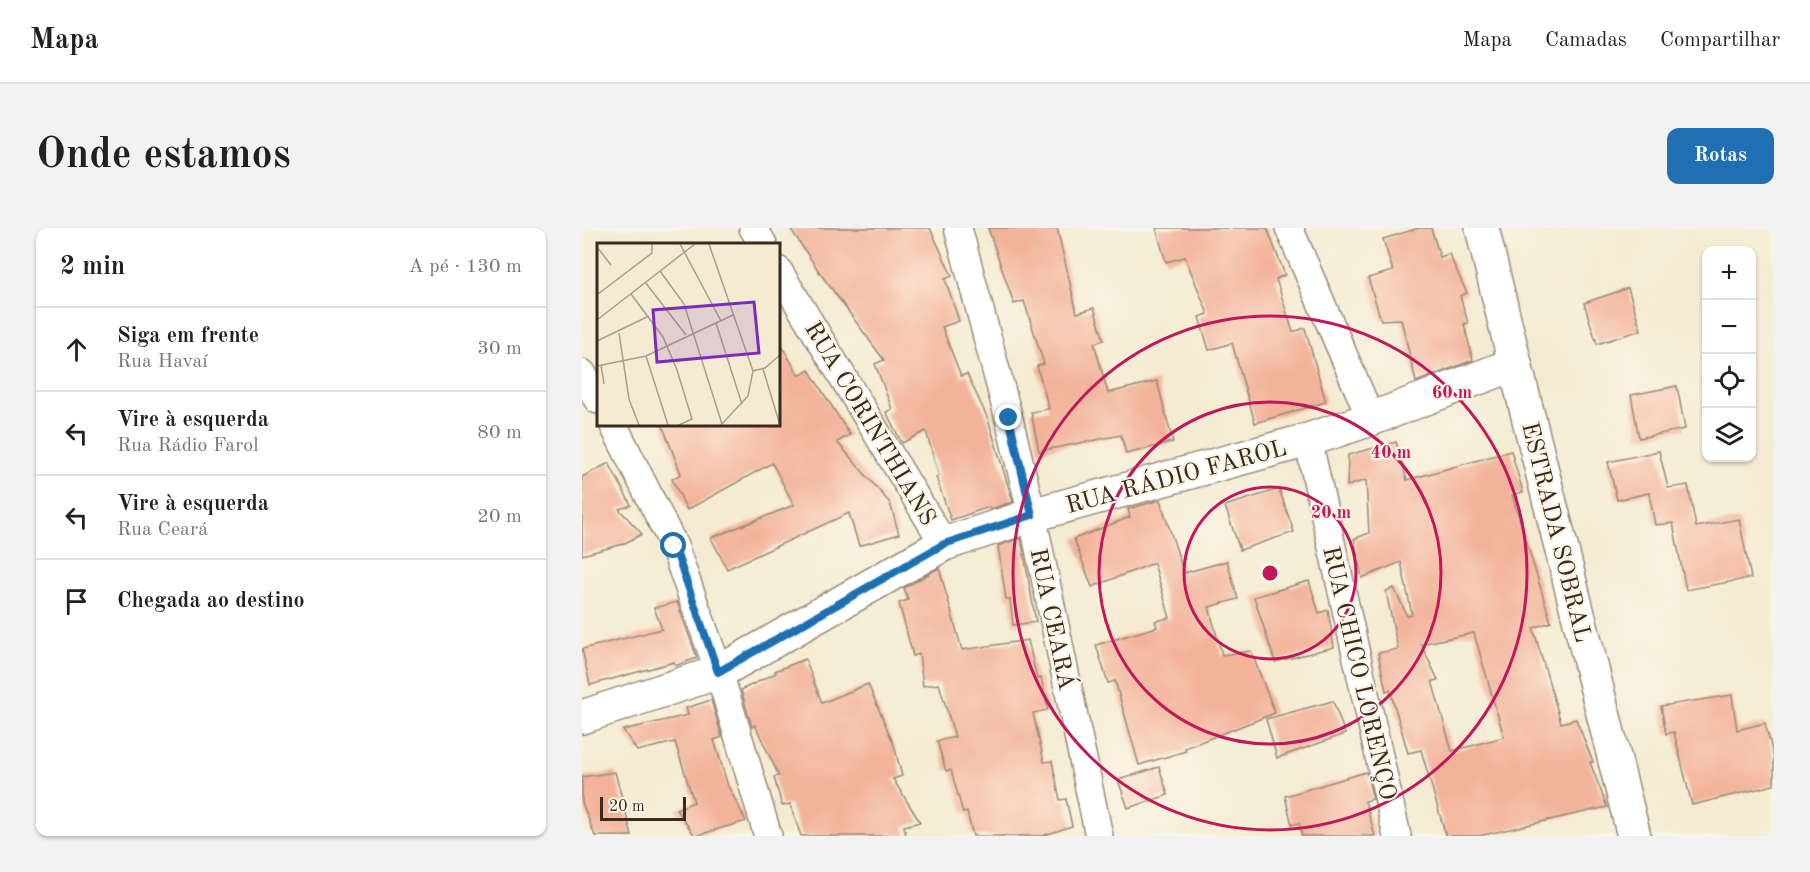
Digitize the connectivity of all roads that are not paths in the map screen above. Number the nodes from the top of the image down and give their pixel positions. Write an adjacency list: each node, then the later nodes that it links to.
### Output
1 (753, 228): 5 (street)
2 (958, 228): 13 (street, RUA CEARÁ)
3 (1289, 228): 10 (street)
4 (1482, 228): 7 (street, ESTRADA SOBRAL)
5 (762, 243)
6 (780, 273): 14 (street, RUA CORINTHIANS)
7 (1515, 364): 10 (street, RUA RÁDIO FAROL); 20 (street, ESTRADA SOBRAL)
8 (582, 374): 9 (street)
9 (597, 397)
10 (1371, 419): 12 (street, RUA RÁDIO FAROL)
11 (614, 426): 15 (street)
12 (1308, 440): 13 (street, RUA RÁDIO FAROL); 19 (street, RUA CHICO LORENÇO)
13 (1032, 515): 14 (street, RUA RÁDIO FAROL); 18 (street, RUA CEARÁ)
14 (944, 544): 15 (street, RUA RÁDIO FAROL)
15 (718, 672): 16 (street, RUA RÁDIO FAROL); 17 (street)
16 (582, 717)
17 (768, 836)
18 (1099, 836)
19 (1396, 836)
20 (1634, 836)

